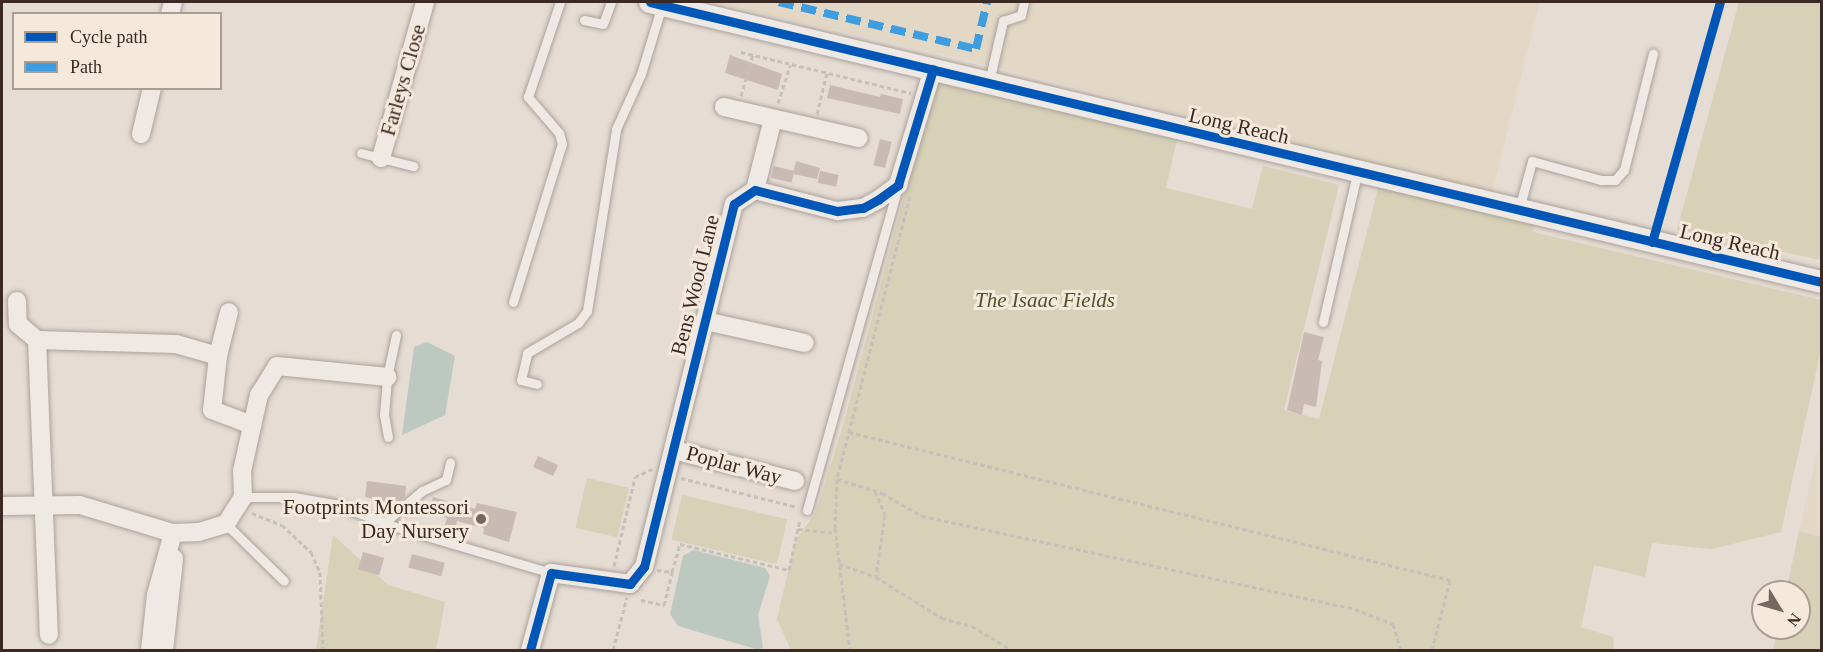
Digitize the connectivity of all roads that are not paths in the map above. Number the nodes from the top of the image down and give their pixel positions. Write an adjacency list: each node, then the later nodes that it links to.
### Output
1 (425, 2): 16 (street, Farleys Close)
2 (560, 2): 24 (lane)
3 (611, 2): 6 (lane)
4 (1024, 2): 9 (lane)
5 (656, 3): 8 (street, Long Reach); 33 (lane)
6 (584, 20)
7 (1653, 54): 21 (lane)
8 (933, 69): 9 (street, Long Reach); 20 (street)
9 (989, 82): 18 (street, Long Reach)
10 (152, 90): 13 (street)
11 (731, 109): 12 (street)
12 (773, 119): 14 (street); 19 (street)
13 (141, 134)
14 (858, 138)
15 (361, 153): 16 (lane)
16 (381, 158): 17 (lane)
17 (413, 166)
18 (1358, 173): 21 (street, Long Reach); 27 (lane)
19 (755, 190): 20 (street); 26 (street, Bens Wood Lane)
20 (904, 190): 42 (lane)
21 (1519, 208): 22 (street, Long Reach)
22 (1821, 282)
23 (17, 301): 29 (street)
24 (513, 303)
25 (229, 312): 31 (street)
26 (705, 321): 30 (street); 36 (street, Bens Wood Lane)
27 (1323, 322)
28 (396, 335): 32 (lane)
29 (37, 340): 31 (street); 39 (street)
30 (805, 342)
31 (218, 356): 34 (street)
32 (387, 377): 34 (street); 35 (lane)
33 (537, 384)
34 (252, 425): 40 (street)
35 (388, 437)
36 (674, 450): 38 (street, Poplar Way); 46 (street, Bens Wood Lane)
37 (450, 462): 43 (lane)
38 (795, 481)
39 (41, 502): 41 (street); 45 (street); 48 (street)
40 (241, 503): 43 (lane); 44 (street)
41 (2, 506)
42 (807, 510)
43 (384, 523): 46 (lane)
44 (226, 524): 45 (street); 47 (lane)
45 (173, 533): 49 (street); 50 (street)
46 (551, 573): 51 (street)
47 (284, 580)
48 (49, 635)
49 (150, 651)
50 (164, 651)
51 (530, 651)

